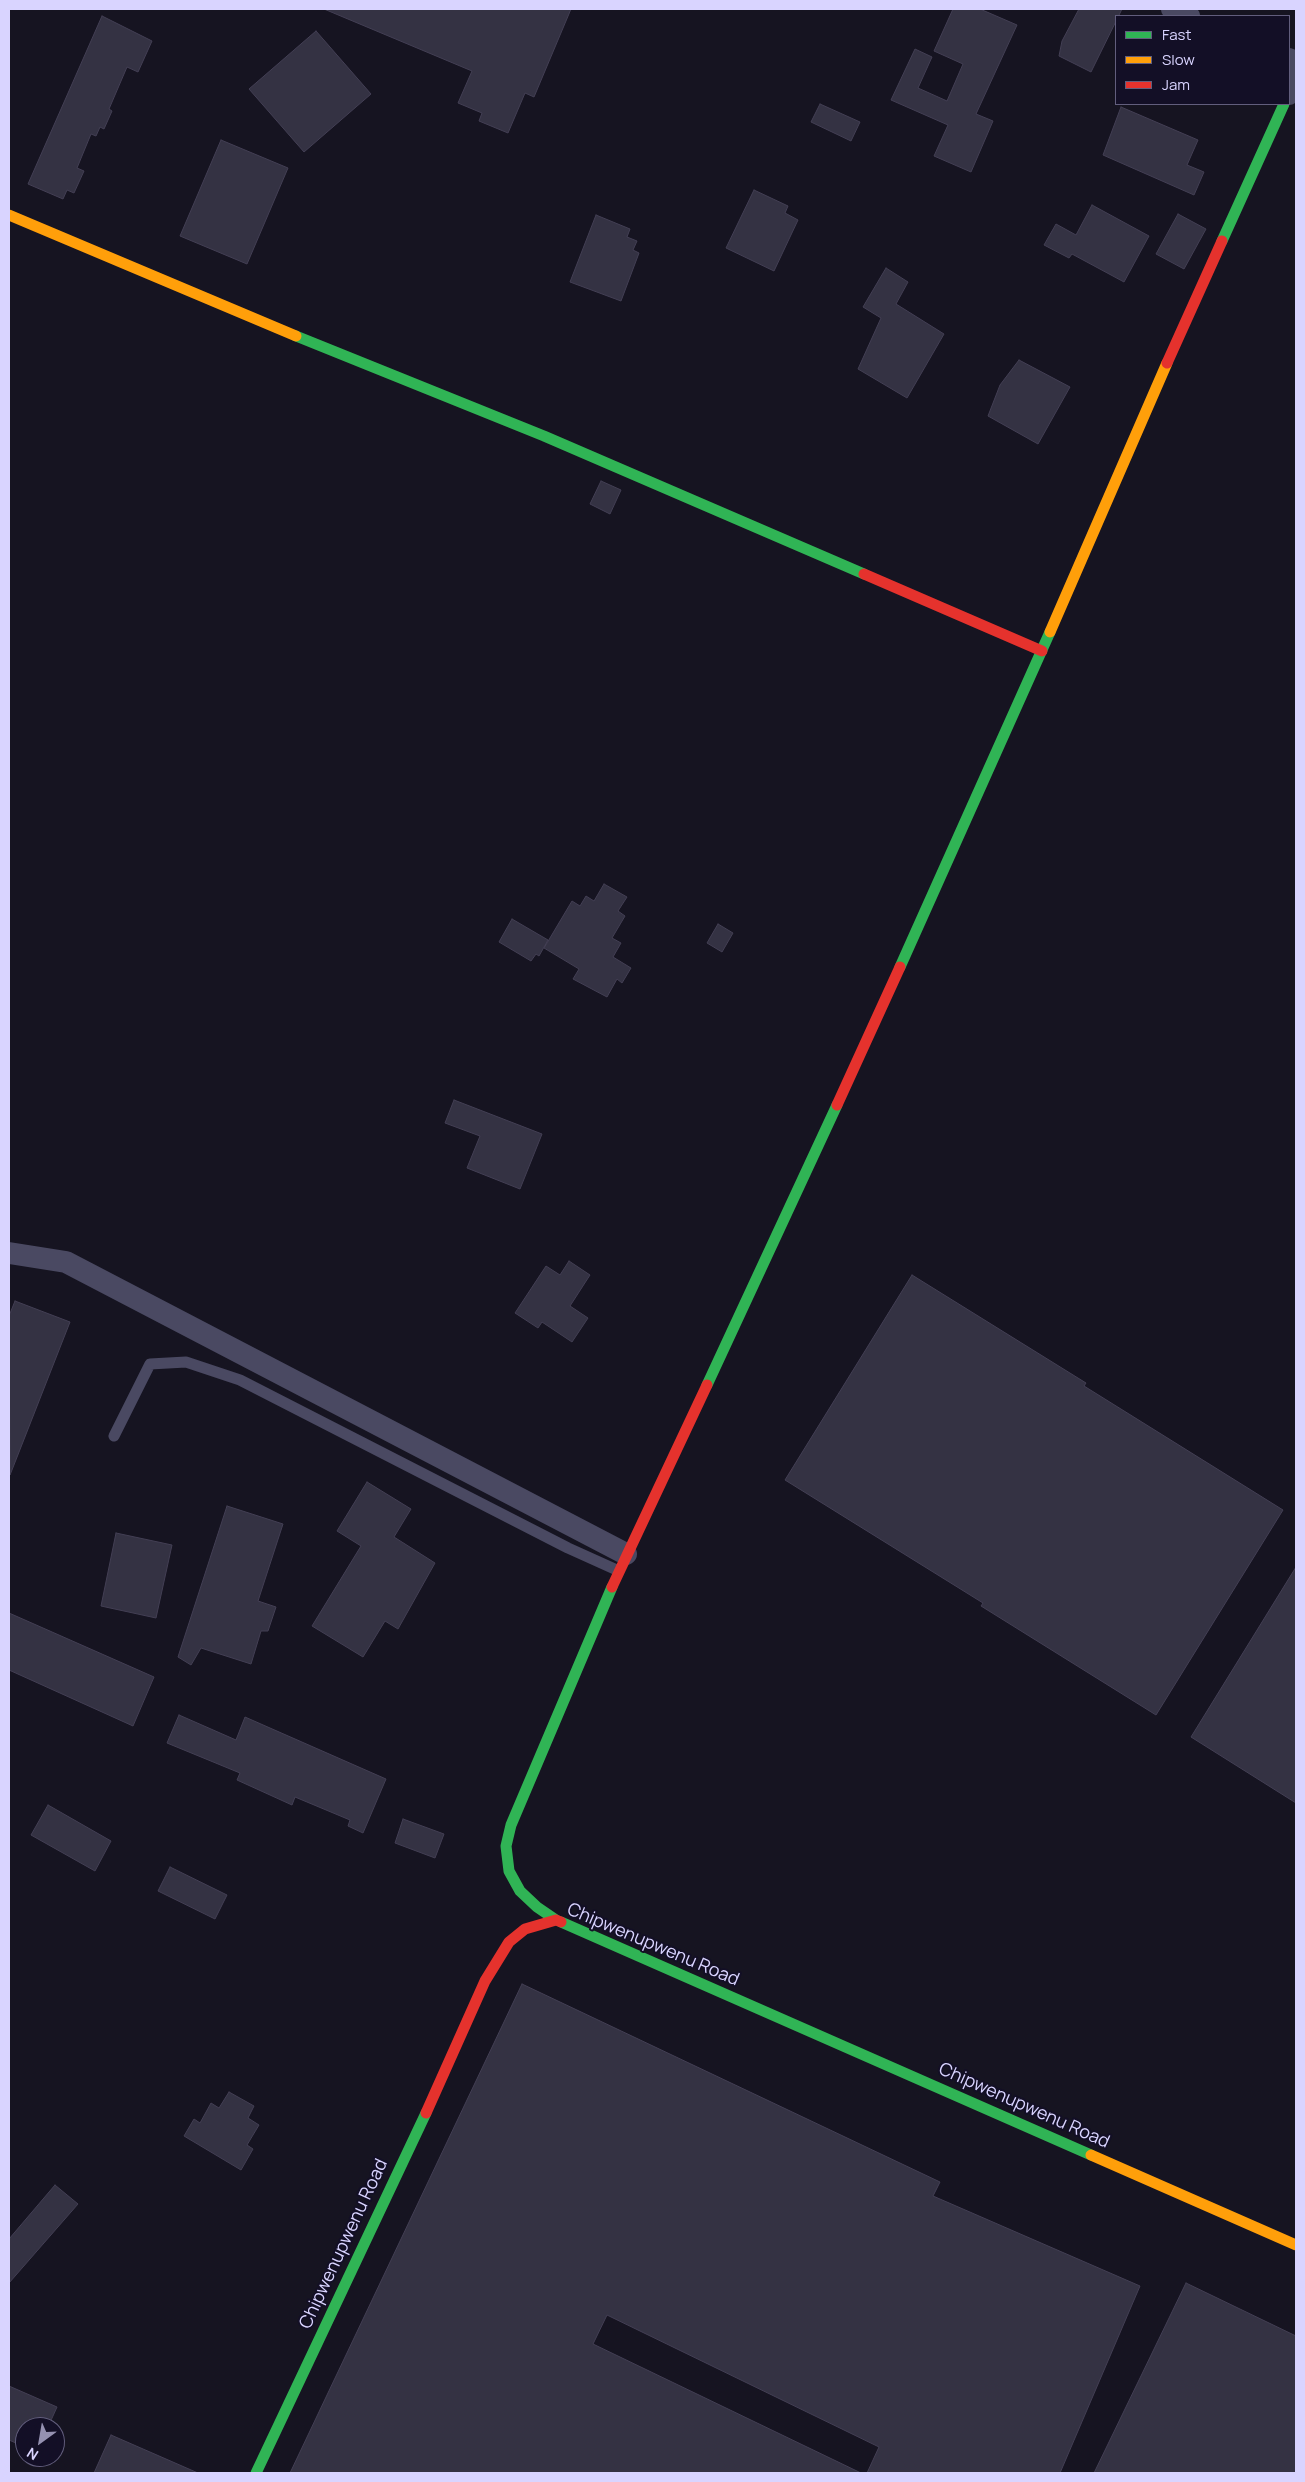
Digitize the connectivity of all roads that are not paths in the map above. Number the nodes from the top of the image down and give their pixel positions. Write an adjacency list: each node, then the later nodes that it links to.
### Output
1 (1172, 9): 2 (street)
2 (1187, 15)
3 (1296, 78): 4 (street)
4 (1290, 92)
5 (1284, 105): 7 (street)
6 (9, 215): 7 (street)
7 (1042, 651): 10 (street)
8 (9, 1253): 10 (street)
9 (114, 1436): 10 (lane)
10 (622, 1562): 11 (street)
11 (556, 1920): 12 (street, Chipwenupwenu Road); 13 (street, Chipwenupwenu Road)
12 (1296, 2245)
13 (256, 2473)

